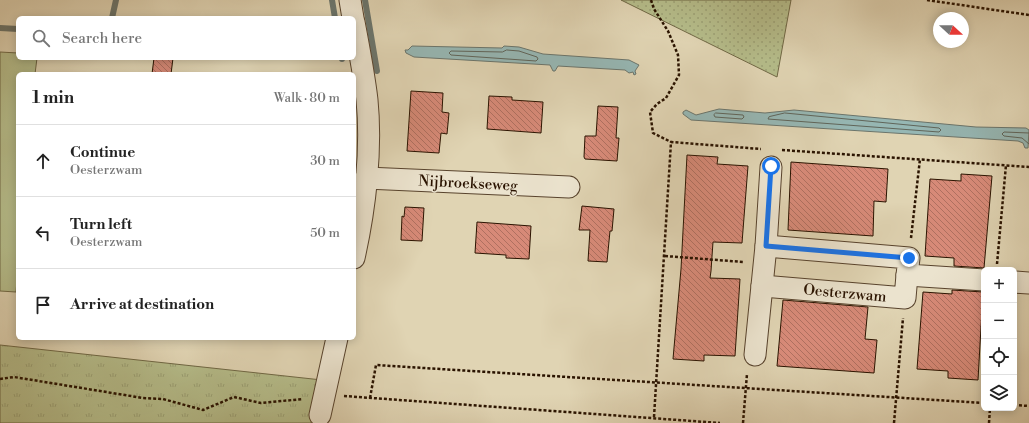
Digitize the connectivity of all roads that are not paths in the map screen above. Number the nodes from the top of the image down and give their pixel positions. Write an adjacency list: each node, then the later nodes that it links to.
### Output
1 (350, 0): 2 (street)
2 (353, 16)
3 (356, 34): 5 (street)
4 (771, 166): 8 (street)
5 (366, 178): 6 (street, Nijbroekseweg); 7 (street)
6 (569, 187)
7 (356, 245)
8 (765, 255): 9 (street); 13 (street)
9 (908, 267): 10 (street); 13 (street, Oesterzwam)
10 (981, 279)
11 (1017, 282): 12 (street)
12 (1029, 283)
13 (762, 286): 15 (street)
14 (337, 340): 16 (street)
15 (755, 355)
16 (320, 415)

